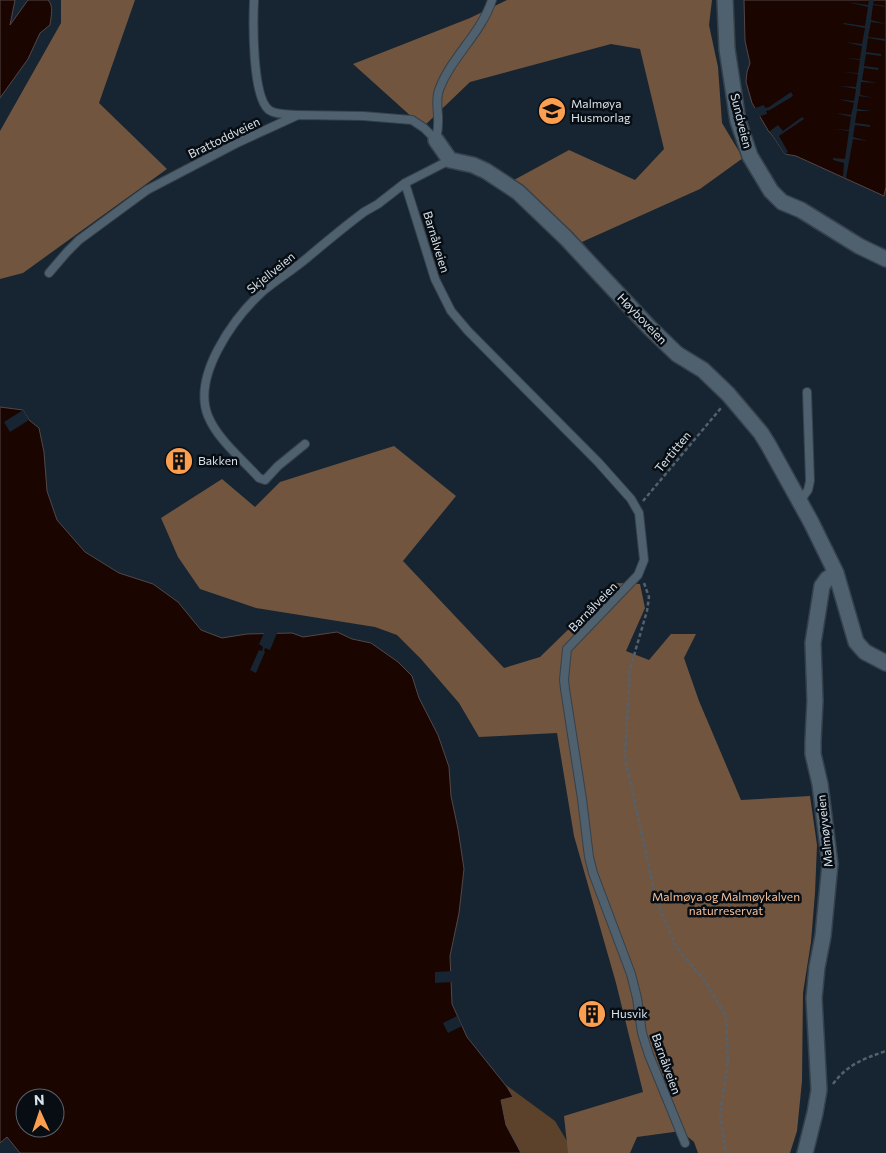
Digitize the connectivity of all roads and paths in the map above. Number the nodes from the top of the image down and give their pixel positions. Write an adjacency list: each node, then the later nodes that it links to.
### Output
1 (254, 0): 4 (lane)
2 (492, 0): 5 (lane)
3 (725, 0): 8 (street, Sundveien)
4 (298, 115): 5 (lane, Brattoddveien); 9 (lane, Brattoddveien)
5 (436, 140): 6 (street)
6 (450, 160): 7 (lane, Skjellveien); 13 (street, Høyboveien)
7 (405, 183): 12 (lane, Skjellveien); 14 (lane, Barnålveien)
8 (886, 260)
9 (49, 273)
10 (807, 392): 13 (lane)
11 (723, 406): 14 (path, Tertitten)
12 (305, 444)
13 (800, 501): 15 (street, Høyboveien)
14 (636, 509): 16 (lane, Barnålveien)
15 (836, 574): 17 (street, Høyboveien); 19 (street, Malmøyveien)
16 (638, 575): 20 (lane, Barnålveien); 21 (path)
17 (886, 663)
18 (886, 1051): 19 (path)
19 (816, 1107): 22 (street, Malmøyveien)
20 (684, 1143)
21 (726, 1153)
22 (805, 1153)

